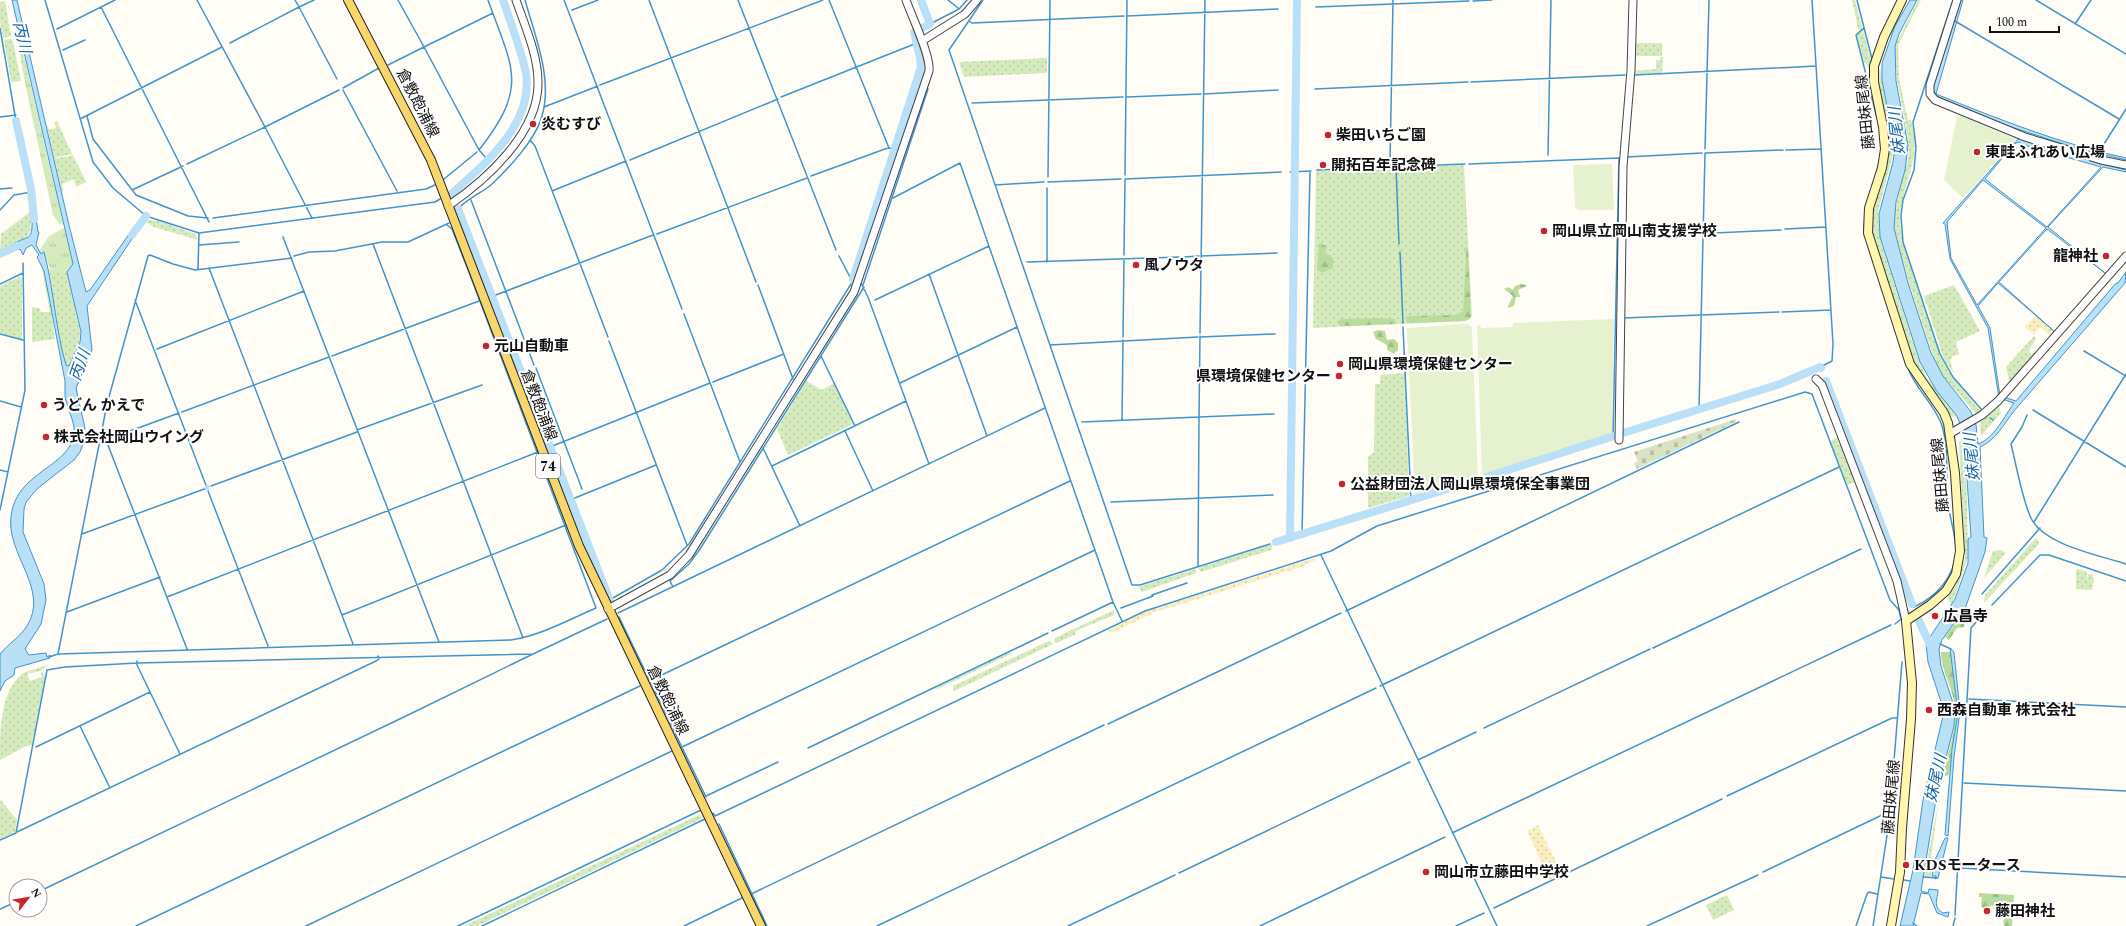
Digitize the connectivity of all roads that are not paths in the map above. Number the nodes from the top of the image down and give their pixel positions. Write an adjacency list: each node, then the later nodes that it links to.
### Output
1 (348, 0): 10 (main road, 倉敷飽浦線 / 74)
2 (516, 0): 10 (street)
3 (906, 0): 8 (street)
4 (977, 0): 8 (street)
5 (1633, 0): 14 (street)
6 (1902, 0): 13 (main road, 藤田妹尾線)
7 (1957, 0): 9 (street)
8 (922, 41): 15 (street)
9 (2126, 165)
10 (448, 206): 15 (main road, 倉敷飽浦線 / 74)
11 (2126, 256): 13 (street)
12 (1816, 379): 16 (street)
13 (1954, 430): 16 (main road, 藤田妹尾線)
14 (1619, 440)
15 (612, 607): 17 (main road, 倉敷飽浦線 / 74)
16 (1906, 621): 18 (main road, 藤田妹尾線)
17 (761, 926)
18 (1891, 926)

